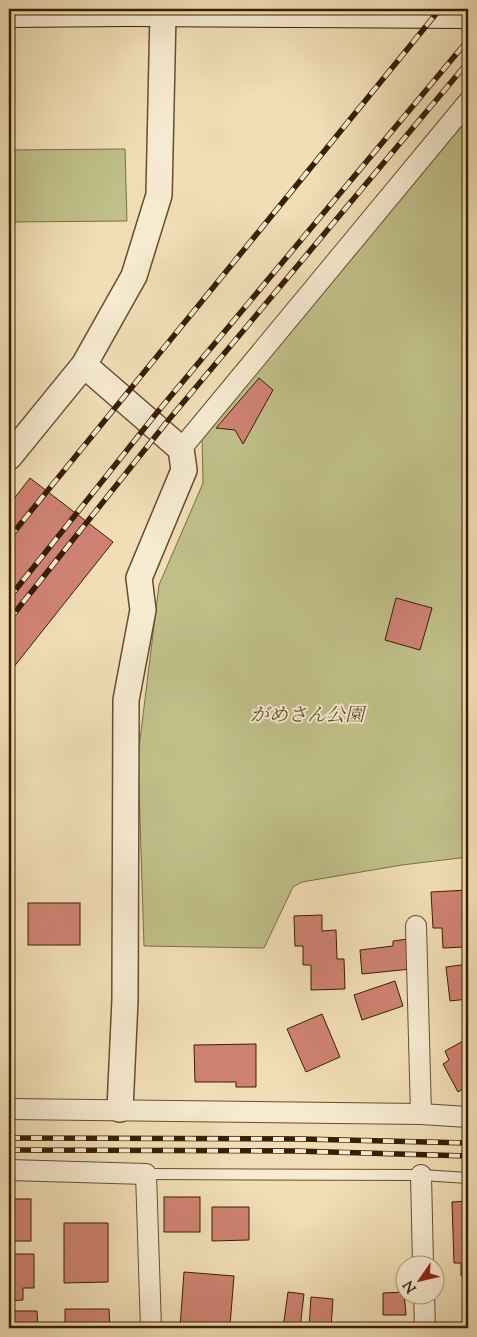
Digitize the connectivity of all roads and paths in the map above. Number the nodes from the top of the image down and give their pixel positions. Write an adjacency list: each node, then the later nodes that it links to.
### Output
1 (126, 10): 3 (main road); 4 (main road)
2 (415, 11): 4 (main road); 5 (main road)
3 (9, 13)
4 (163, 13): 7 (street)
5 (468, 14)
6 (468, 102): 8 (street)
7 (84, 365): 8 (street); 9 (street)
8 (182, 449): 12 (street)
9 (9, 457)
10 (416, 926): 13 (street)
11 (9, 1109): 12 (street)
12 (120, 1109): 13 (street)
13 (420, 1114): 14 (street)
14 (468, 1117)
15 (9, 1170): 16 (street)
16 (146, 1174): 17 (lane); 21 (street)
17 (422, 1175): 18 (lane); 19 (street)
18 (468, 1178)
19 (423, 1254)
20 (424, 1304): 22 (street)
21 (151, 1328)
22 (424, 1328)

